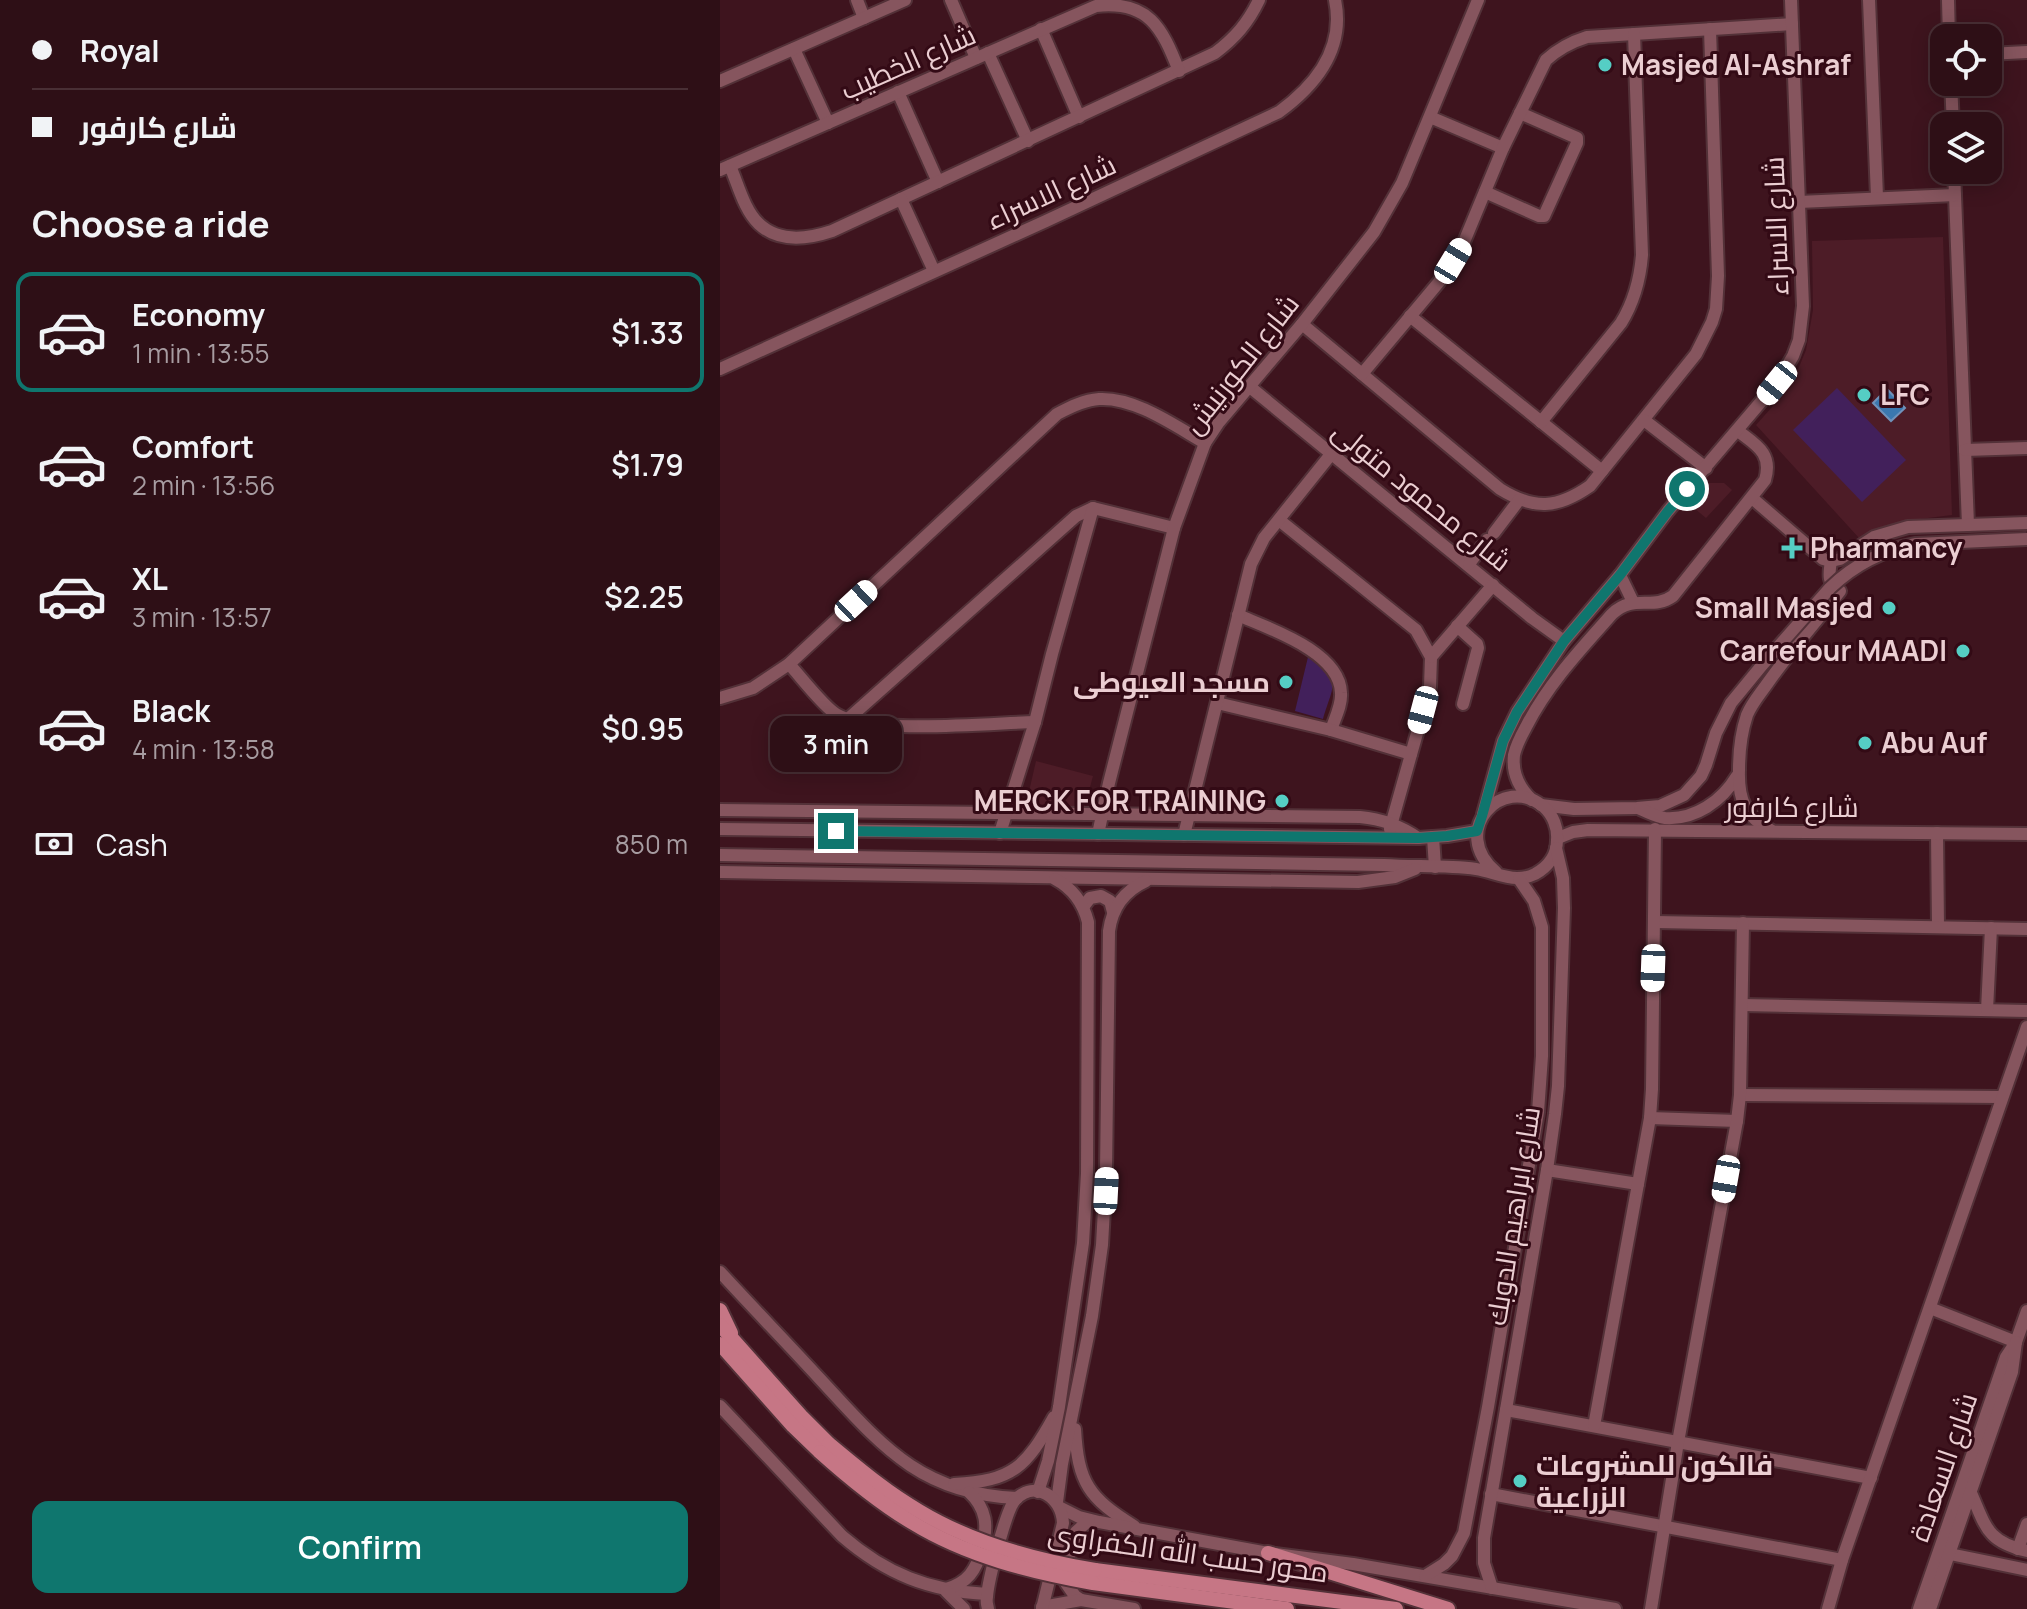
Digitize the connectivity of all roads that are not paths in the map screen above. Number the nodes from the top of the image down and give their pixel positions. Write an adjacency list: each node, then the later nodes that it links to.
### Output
1 (857, 0): 10 (street)
2 (905, 0): 10 (street)
3 (951, 0): 19 (street)
4 (1259, 0): 20 (street)
5 (1335, 0): 37 (street, شارع الاسراء)
6 (1478, 0): 25 (street, شارع الكورنيش)
7 (1791, 0): 11 (street, شارع الاسراء)
8 (1869, 0): 34 (street)
9 (1948, 0): 12 (street)
10 (864, 18): 16 (street)
11 (1792, 24): 14 (street); 36 (street, شارع الاسراء)
12 (1949, 24)
13 (1041, 29): 19 (street, شارع الخطيب); 20 (street, شارع الخطيب); 24 (street)
14 (1710, 29): 15 (street); 43 (street)
15 (1634, 34): 23 (street); 44 (street)
16 (794, 49): 21 (street); 26 (street)
17 (2027, 52): 18 (street)
18 (2002, 53)
19 (982, 55): 22 (street, شارع الخطيب); 27 (street)
20 (1179, 71): 24 (street)
21 (720, 81)
22 (898, 92): 26 (street, شارع الخطيب); 30 (street)
23 (1520, 113): 28 (street); 32 (street)
24 (1079, 117): 27 (street)
25 (1430, 117): 28 (street); 39 (street, شارع الكورنيش)
26 (828, 123): 29 (street, شارع الخطيب)
27 (1028, 141): 30 (street)
28 (1503, 148): 32 (street)
29 (725, 168): 35 (street)
30 (938, 182): 35 (street)
31 (1955, 184): 33 (street)
32 (1485, 192): 38 (street)
33 (1955, 195): 34 (street); 48 (street)
34 (1877, 197): 36 (street)
35 (901, 199): 37 (street)
36 (1799, 202): 45 (street, شارع الاسراء)
37 (934, 271): 40 (street, شارع الاسراء)
38 (1410, 316): 41 (street); 44 (street)
39 (1302, 324): 41 (street); 42 (street, شارع الكورنيش)
40 (720, 369)
41 (1362, 374): 53 (street)
42 (1250, 387): 46 (street, شارع الكورنيش); 49 (street, شارع محمود متولى)
43 (1644, 420): 50 (street); 51 (street)
44 (1541, 422): 51 (street)
45 (1738, 431): 50 (street, شارع الاسراء); 52 (street)
46 (1205, 443): 58 (street, شارع الكورنيش); 69 (street)
47 (2027, 448): 48 (street)
48 (1965, 450): 57 (street)
49 (1332, 453): 55 (street); 61 (street, شارع محمود متولى)
50 (1706, 468): 62 (street, شارع الاسراء)
51 (1602, 471): 53 (street)
52 (1752, 498): 60 (street); 64 (street)
53 (1519, 500): 61 (street)
54 (1093, 508): 58 (street); 73 (street); 74 (street)
55 (1279, 520): 65 (street); 68 (street)
56 (2027, 523): 57 (street)
57 (1968, 525): 60 (street)
58 (1174, 528): 83 (street, شارع الكورنيش)
59 (2027, 539): 79 (street, bridge)
60 (1831, 561): 77 (street)
61 (1469, 564): 63 (street, شارع محمود متولى)
62 (1620, 575): 64 (street); 67 (street, شارع الاسراء)
63 (1493, 585): 66 (street); 67 (street, شارع محمود متولى)
64 (1633, 602): 78 (street)
65 (1238, 615): 71 (street); 75 (street)
66 (1457, 626): 68 (street); 72 (street)
67 (1564, 641): 85 (street, شارع الاسراء)
68 (1431, 657): 76 (street)
69 (789, 664): 70 (street); 73 (street)
70 (720, 698)
71 (1217, 703): 75 (street); 84 (street)
72 (1463, 704)
73 (848, 719): 74 (street)
74 (1035, 722): 82 (street)
75 (1331, 730): 76 (street)
76 (1411, 754): 86 (street)
77 (1738, 774): 79 (street); 92 (street)
78 (1536, 802): 80 (street); 85 (street); 102 (street)
79 (1637, 808): 80 (street)
80 (1578, 809): 89 (street)
81 (720, 810): 82 (street)
82 (1007, 813): 83 (street); 94 (street)
83 (1102, 814): 84 (street); 96 (street, شارع الكورنيش)
84 (1189, 815): 86 (street); 98 (street)
85 (1482, 816): 91 (street)
86 (1391, 823): 99 (street); 101 (street)
87 (720, 829): 90 (street)
88 (1655, 829): 89 (street, شارع كارفور); 92 (street, شارع كارفور); 123 (street)
89 (1580, 830): 102 (street, شارع كارفور)
90 (836, 831): 93 (street); 104 (street)
91 (1477, 831): 100 (street); 113 (street)
92 (1772, 831): 95 (street, شارع كارفور)
93 (860, 832): 94 (street); 105 (street)
94 (1000, 833): 96 (street)
95 (1937, 833): 97 (street, شارع كارفور); 125 (street)
96 (1098, 834): 98 (street)
97 (2027, 834)
98 (1184, 835): 99 (street)
99 (1387, 837): 101 (street)
100 (1433, 837): 101 (street); 110 (street)
101 (1418, 838)
102 (1557, 843): 117 (street); 120 (street, شارع ابراهيم الدوبك)
103 (720, 855): 104 (street)
104 (835, 856): 105 (street)
105 (860, 857): 106 (street)
106 (960, 860): 107 (street); 114 (street)
107 (1266, 863): 109 (street); 118 (street)
108 (720, 864): 112 (street)
109 (1419, 867): 110 (street); 118 (street)
110 (1435, 867): 113 (street)
111 (720, 872): 112 (street)
112 (737, 872): 114 (street)
113 (1496, 872): 117 (street)
114 (980, 877): 115 (street)
115 (1052, 877): 116 (street); 119 (street)
116 (1151, 879): 118 (street); 121 (street)
117 (1519, 879): 122 (street, شارع ابراهيم الدوبك)
118 (1225, 880)
119 (1083, 907): 121 (street); 146 (street)
120 (1564, 908): 122 (street); 136 (street, شارع ابراهيم الدوبك)
121 (1113, 912): 147 (street)
122 (1539, 913): 164 (street, شارع ابراهيم الدوبك)
123 (1655, 922): 124 (street); 134 (street)
124 (1743, 923): 125 (street); 128 (street)
125 (1938, 927): 126 (street)
126 (1991, 928): 127 (street); 129 (street)
127 (2027, 929)
128 (1742, 1005): 129 (street); 132 (street)
129 (1987, 1010): 130 (street)
130 (2027, 1011)
131 (2027, 1027): 133 (street)
132 (1740, 1095): 133 (street); 135 (street)
133 (2001, 1097): 139 (street)
134 (1650, 1118): 135 (street); 137 (street)
135 (1737, 1121): 150 (street)
136 (1547, 1170): 137 (street); 148 (street, شارع ابراهيم الدوبك)
137 (1638, 1184): 149 (street)
138 (720, 1272): 152 (street)
139 (1930, 1308): 143 (street); 151 (street)
140 (720, 1310): 144 (main road)
141 (2027, 1311): 143 (street, شارع السعادة)
142 (720, 1325): 144 (main road, محور حسب الله الكفراوى)
143 (2016, 1342): 155 (street, شارع السعادة); 185 (street, شارع السعادة)
144 (726, 1347): 170 (main road, محور حسب الله الكفراوى, bridge)
145 (720, 1406): 172 (street)
146 (1059, 1407): 152 (street); 154 (street)
147 (1073, 1410): 158 (street); 162 (street)
148 (1506, 1410): 149 (street); 156 (street, شارع ابراهيم الدوبك)
149 (1594, 1426): 150 (street)
150 (1678, 1442): 151 (street); 161 (street)
151 (1871, 1478): 167 (street)
152 (945, 1484): 153 (street)
153 (969, 1492): 157 (street); 172 (street)
154 (1038, 1492): 157 (street); 158 (street)
155 (1971, 1493): 163 (street); 166 (street, شارع السعادة)
156 (1491, 1494): 161 (street); 164 (street, شارع ابراهيم الدوبك)
157 (1017, 1498): 173 (street)
158 (1059, 1505): 159 (street); 175 (street)
159 (1089, 1520): 162 (street); 174 (street)
160 (2027, 1524): 163 (street)
161 (1664, 1527): 167 (street); 183 (street)
162 (1141, 1530): 165 (street)
163 (2023, 1550)
164 (1470, 1552): 169 (street); 171 (street, شارع ابراهيم الدوبك)
165 (1268, 1553): 169 (street); 181 (main road)
166 (1950, 1554): 168 (street); 186 (street, شارع السعادة)
167 (1842, 1560): 184 (street)
168 (2027, 1570)
169 (1425, 1576): 171 (street)
170 (1094, 1577): 179 (main road, محور حسب الله الكفراوى); 180 (main road, محور حسب الله الكفراوى)
171 (1492, 1588): 182 (street)
172 (943, 1589): 173 (street); 176 (street)
173 (987, 1594): 177 (street)
174 (1085, 1604): 175 (street); 178 (street)
175 (1042, 1608)
176 (964, 1609)
177 (988, 1609)
178 (1134, 1609)
179 (1287, 1609)
180 (1396, 1609)
181 (1448, 1609)
182 (1615, 1609)
183 (1651, 1609)
184 (1828, 1609)
185 (1919, 1609)
186 (1930, 1609)

